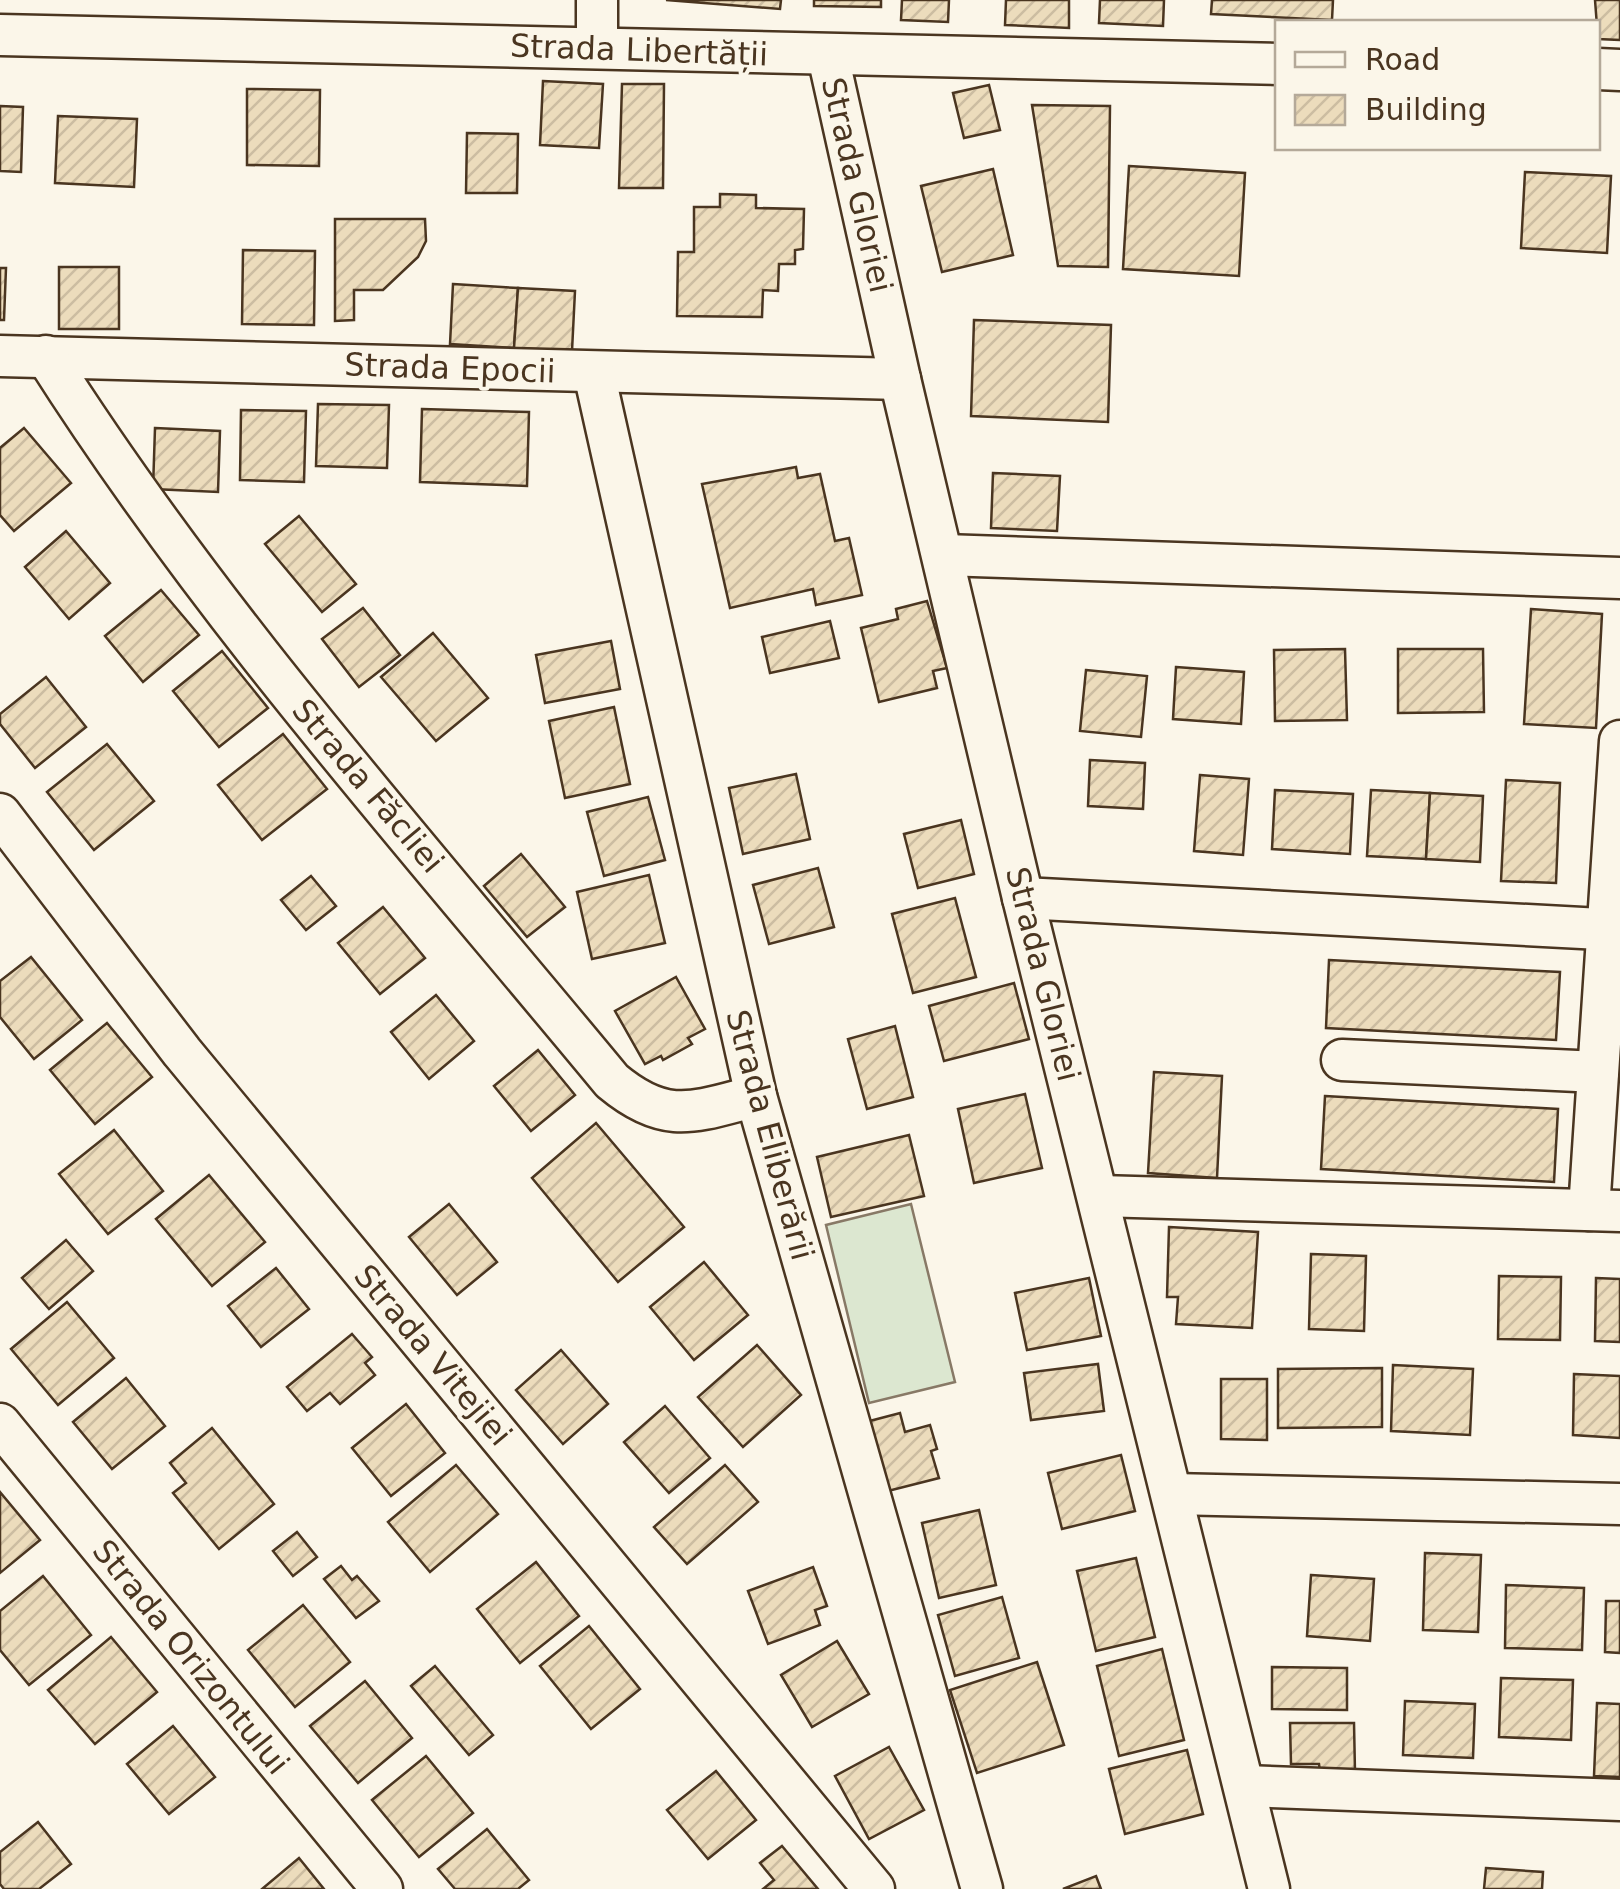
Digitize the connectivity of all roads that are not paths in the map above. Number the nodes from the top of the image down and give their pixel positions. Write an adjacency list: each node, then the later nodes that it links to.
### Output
1 (597, 0): 3 (street)
2 (0, 35): 3 (street, Strada Libertății)
3 (597, 48): 4 (street, Strada Libertății)
4 (828, 56): 5 (street, Strada Libertății); 9 (street, Strada Gloriei)
5 (1275, 64)
6 (0, 356): 7 (street, Strada Epocii)
7 (46, 356): 8 (street, Strada Epocii); 18 (street, Strada Făcliei)
8 (594, 372): 9 (street, Strada Epocii); 18 (street, Strada Eliberării)
9 (900, 379): 10 (street, Strada Gloriei)
10 (944, 555): 11 (street); 14 (street, Strada Gloriei)
11 (1620, 578)
12 (1620, 741): 15 (street)
13 (0, 814): 27 (street, Strada Vitejiei)
14 (1023, 898): 15 (street); 19 (street, Strada Gloriei)
15 (1614, 930): 17 (street)
16 (1342, 1060): 17 (street)
17 (1598, 1072): 20 (street)
18 (756, 1096): 28 (street, Strada Eliberării)
19 (1100, 1196): 20 (street); 22 (street, Strada Gloriei)
20 (1605, 1210)
21 (0, 1424): 26 (street, Strada Orizontului)
22 (1172, 1494): 23 (street); 24 (street, Strada Gloriei)
23 (1620, 1504)
24 (1245, 1786): 25 (street); 29 (street, Strada Gloriei)
25 (1620, 1800)
26 (382, 1889)
27 (874, 1889)
28 (982, 1889)
29 (1269, 1889)

